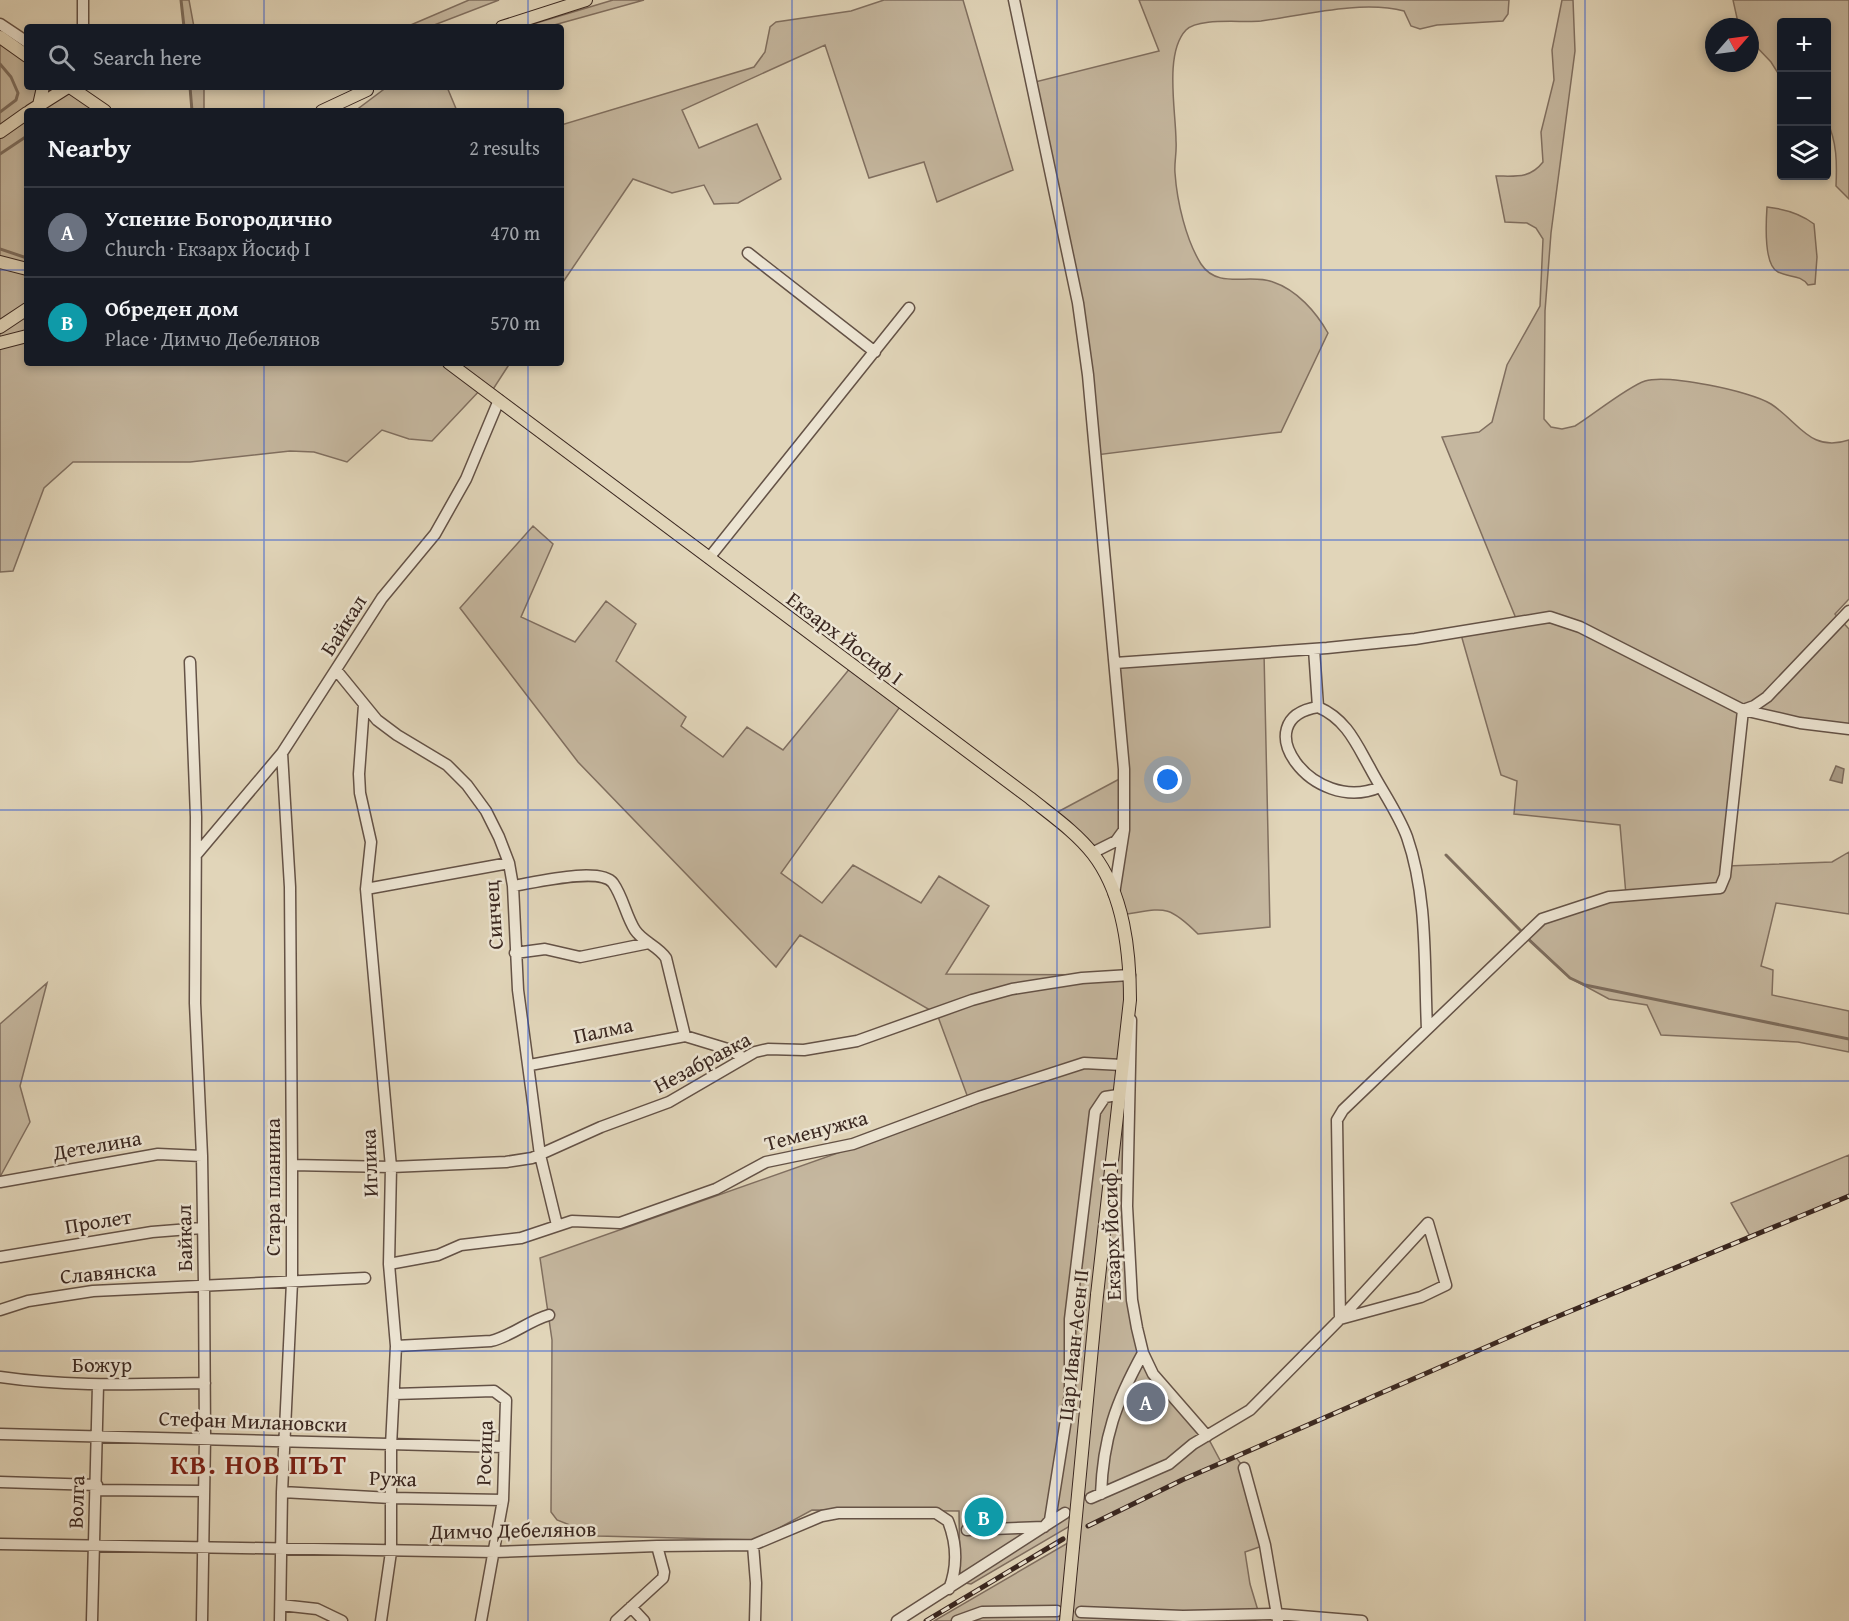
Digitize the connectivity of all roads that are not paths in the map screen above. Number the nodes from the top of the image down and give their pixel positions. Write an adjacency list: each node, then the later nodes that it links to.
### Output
1 (83, 0): 5 (street)
2 (586, 0): 6 (main road)
3 (1014, 0): 37 (street)
4 (0, 24): 8 (street)
5 (83, 24)
6 (511, 24)
7 (0, 38): 9 (main road)
8 (24, 40)
9 (24, 54)
10 (42, 90): 15 (main road)
11 (64, 90): 16 (main road)
12 (74, 90): 17 (main road)
13 (368, 90): 18 (main road)
14 (368, 90): 19 (main road)
15 (33, 108)
16 (35, 108)
17 (100, 108)
18 (329, 108)
19 (339, 108)
20 (24, 116): 21 (main road)
21 (0, 132)
22 (748, 254): 30 (street)
23 (0, 262): 24 (main road)
24 (24, 268)
25 (909, 308): 30 (street)
26 (24, 311): 27 (main road)
27 (0, 327)
28 (24, 337): 29 (main road)
29 (0, 344)
30 (875, 352): 33 (street)
31 (453, 366): 32 (main road, Екзарх Йосиф I)
32 (499, 400): 33 (main road, Екзарх Йосиф I); 38 (street, Байкал)
33 (709, 558): 46 (main road, Екзарх Йосиф I)
34 (1849, 611): 41 (street)
35 (1314, 649): 37 (street); 40 (street); 41 (street)
36 (190, 662): 47 (street, Байкал)
37 (1115, 663): 45 (street)
38 (338, 671): 39 (street, Синчец); 43 (street, Байкал)
39 (364, 705): 48 (street, Синчец); 50 (street, Иглика)
40 (1318, 707): 44 (street); 44 (street)
41 (1743, 710): 42 (street); 56 (street)
42 (1849, 729)
43 (282, 753): 47 (street, Байкал); 64 (street, Стара планина)
44 (1380, 788): 56 (street)
45 (1124, 830): 46 (street); 51 (street)
46 (1092, 853): 51 (main road, Екзарх Йосиф I)
47 (196, 855): 63 (street, Байкал)
48 (509, 863): 49 (street, Синчец); 50 (street)
49 (513, 886): 52 (street); 53 (street, Синчец)
50 (366, 890): 65 (street, Иглика)
51 (1114, 894): 54 (main road, Екзарх Йосиф I)
52 (649, 942): 53 (street); 57 (street)
53 (515, 953): 59 (street, Синчец)
54 (1130, 975): 55 (main road, Екзарх Йосиф I); 58 (street, Незабравка)
55 (1130, 1000): 60 (main road, Екзарх Йосиф I); 67 (street, Екзарх Йосиф I)
56 (1426, 1029): 78 (street)
57 (685, 1036): 58 (street); 59 (street, Палма)
58 (743, 1058): 62 (street, Незабравка)
59 (530, 1065): 62 (street, Синчец)
60 (1121, 1069): 61 (main road, Цар Иван Асен II); 69 (street, Теменужка)
61 (1118, 1095): 68 (main road, Цар Иван Асен II); 100 (street)
62 (540, 1155): 65 (street, Незабравка); 69 (street, Синчец)
63 (202, 1156): 66 (street, Детелина); 70 (street, Байкал)
64 (292, 1165): 65 (street, Незабравка); 74 (street, Стара планина)
65 (391, 1167): 72 (street, Иглика)
66 (0, 1182)
67 (1127, 1206): 68 (street); 80 (street, Екзарх Йосиф I)
68 (1106, 1208): 129 (main road, Цар Иван Асен II, bridge)
69 (557, 1225): 72 (street)
70 (202, 1228): 71 (street, Пролет); 75 (street, Байкал)
71 (0, 1257)
72 (389, 1264): 79 (street, Иглика)
73 (365, 1278): 74 (street, Славянска)
74 (292, 1282): 75 (street, Славянска); 89 (street, Стара планина)
75 (204, 1284): 76 (street, Славянска); 82 (street, Байкал)
76 (0, 1310)
77 (549, 1315): 79 (street)
78 (1340, 1319): 78 (street); 87 (street)
79 (396, 1346): 84 (street, Иглика)
80 (1143, 1353): 87 (street, Екзарх Йосиф I); 87 (street)
81 (0, 1377): 83 (street, Божур)
82 (205, 1383): 83 (street, Божур); 88 (street, Байкал)
83 (98, 1385): 86 (street, Волга)
84 (394, 1394): 90 (street, Иглика); 91 (street, Росица)
85 (0, 1434): 86 (street, Стефан Милановски)
86 (99, 1436): 88 (street, Стефан Милановски); 94 (street, Волга)
87 (1207, 1436)
88 (205, 1437): 89 (street, Стефан Милановски); 95 (street, Байкал)
89 (284, 1440): 90 (street, Стефан Милановски); 96 (street, Стара планина)
90 (391, 1446): 91 (street, Стефан Милановски); 97 (street, Иглика)
91 (504, 1448): 98 (street, Росица)
92 (1244, 1468): 117 (street)
93 (0, 1482): 94 (street)
94 (96, 1488): 95 (street); 103 (street, Волга)
95 (204, 1491): 106 (street, Байкал)
96 (282, 1492): 97 (street, Ружа); 107 (street, Стара планина)
97 (391, 1498): 98 (street, Ружа); 108 (street, Иглика)
98 (503, 1500): 109 (street, Росица)
99 (1065, 1514): 100 (street)
100 (1044, 1527): 101 (street); 110 (street)
101 (967, 1530)
102 (0, 1544): 103 (street, Димчо Дебелянов)
103 (94, 1544): 106 (street, Димчо Дебелянов); 118 (street, Волга)
104 (753, 1545): 105 (street, Димчо Дебелянов); 110 (street, Димчо Дебелянов); 126 (street)
105 (657, 1546): 109 (street, Димчо Дебелянов); 112 (street)
106 (203, 1548): 107 (street, Димчо Дебелянов); 119 (street, Байкал)
107 (281, 1549): 108 (street, Димчо Дебелянов); 111 (street, Стара планина)
108 (391, 1552): 109 (street, Димчо Дебелянов); 122 (street, Иглика)
109 (495, 1552): 123 (street, Росица)
110 (949, 1589): 127 (street)
111 (281, 1605): 120 (street, Стара планина); 121 (street)
112 (631, 1607): 124 (street); 125 (street)
113 (1057, 1611): 128 (street)
114 (1081, 1612): 115 (street)
115 (1120, 1617): 116 (street)
116 (1183, 1618): 117 (street)
117 (1278, 1618): 130 (street)
118 (92, 1621)
119 (202, 1621)
120 (280, 1621)
121 (342, 1621)
122 (381, 1621)
123 (481, 1621)
124 (616, 1621)
125 (644, 1621)
126 (755, 1621)
127 (897, 1621)
128 (957, 1621)
129 (1066, 1621)
130 (1362, 1621)

